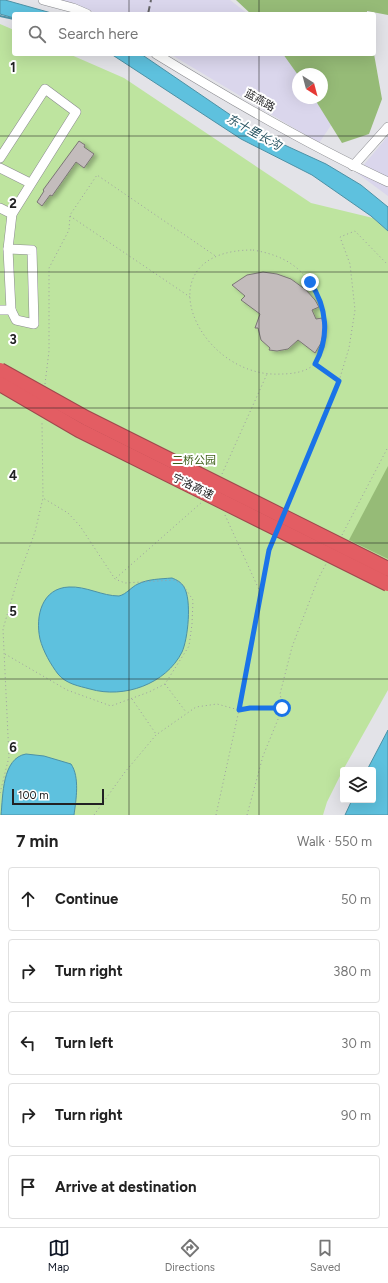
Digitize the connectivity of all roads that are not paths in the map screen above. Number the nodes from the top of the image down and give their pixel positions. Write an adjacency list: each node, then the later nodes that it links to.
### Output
1 (43, 0): 2 (street)
2 (82, 12)
3 (159, 56): 6 (street, 蓝燕路)
4 (388, 127): 6 (street)
5 (0, 158): 9 (street)
6 (353, 166): 8 (street, 蓝燕路)
7 (0, 168): 9 (street)
8 (388, 182)
9 (30, 183): 11 (street)
10 (0, 208): 11 (street)
11 (12, 214): 12 (street)
12 (8, 249): 14 (street); 14 (street)
13 (0, 310): 14 (street)
14 (11, 310)
15 (0, 370): 17 (highway, 宁洛高速, bridge)
16 (0, 384): 18 (highway, 宁洛高速, bridge)
17 (388, 569)
18 (388, 584)

